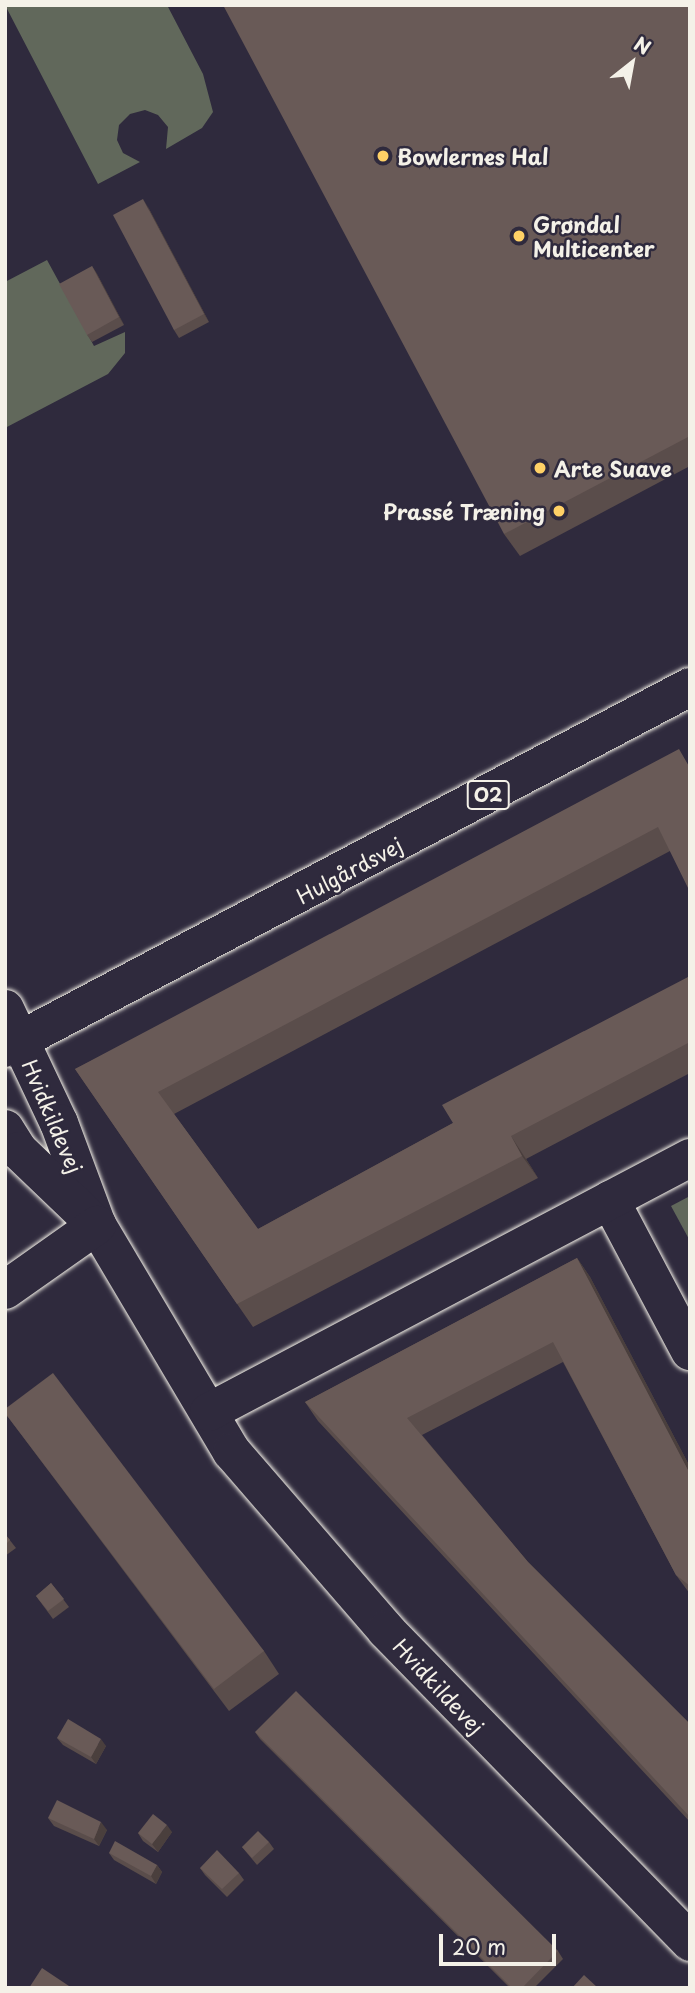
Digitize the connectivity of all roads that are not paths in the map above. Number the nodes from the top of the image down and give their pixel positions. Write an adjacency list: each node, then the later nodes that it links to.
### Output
1 (690, 687): 2 (street, Hulgårdsvej / O2)
2 (10, 1033): 6 (street, Hvidkildevej)
3 (5, 1129): 6 (street, Hvidkildevej)
4 (690, 1158): 5 (street)
5 (610, 1200): 8 (street); 9 (street)
6 (97, 1225): 7 (street); 9 (street, Hvidkildevej)
7 (5, 1290)
8 (690, 1351)
9 (209, 1412): 10 (street, Hvidkildevej)
10 (690, 1942)

